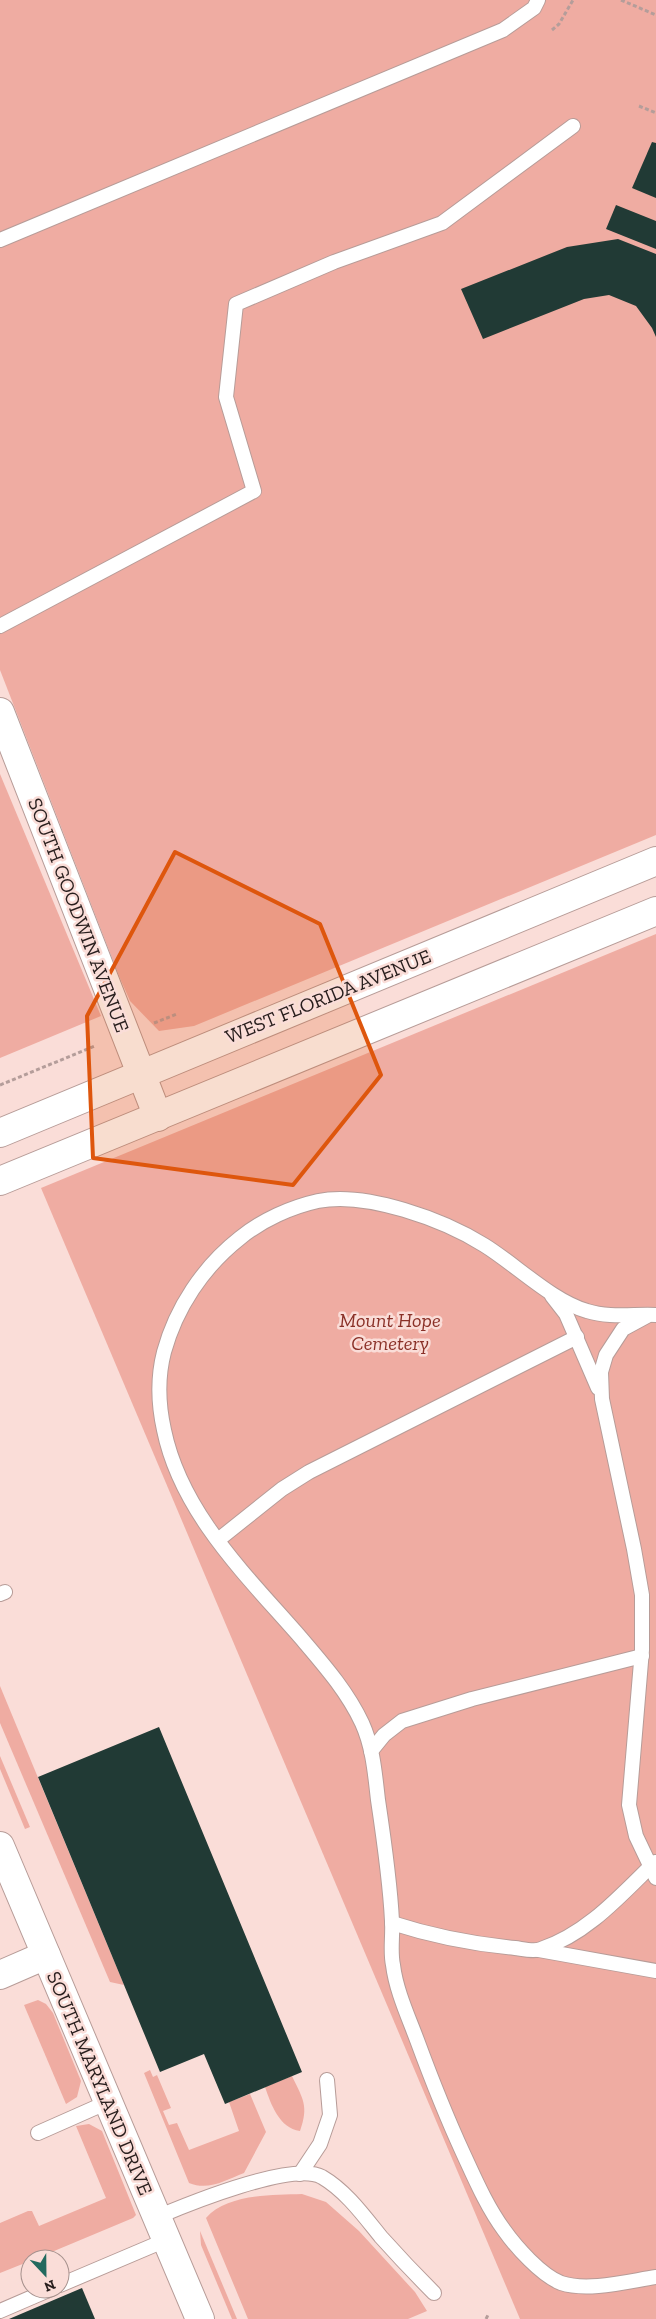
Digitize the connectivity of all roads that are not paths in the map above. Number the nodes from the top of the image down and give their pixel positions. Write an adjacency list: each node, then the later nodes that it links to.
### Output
1 (538, 0): 3 (lane)
2 (573, 126): 4 (lane)
3 (0, 240)
4 (0, 626)
5 (0, 712): 8 (main road, SOUTH GOODWIN AVENUE)
6 (656, 861): 8 (main road, WEST FLORIDA AVENUE)
7 (656, 911): 9 (main road)
8 (140, 1074): 9 (main road, SOUTH GOODWIN AVENUE); 10 (main road, WEST FLORIDA AVENUE)
9 (158, 1117): 11 (main road)
10 (0, 1133)
11 (0, 1181)
12 (546, 1288): 13 (lane); 14 (lane); 16 (lane)
13 (654, 1313): 15 (lane)
14 (577, 1337): 15 (lane); 16 (lane)
15 (602, 1398): 17 (lane)
16 (218, 1540): 18 (lane)
17 (642, 1656): 18 (lane); 20 (lane)
18 (371, 1751): 22 (lane)
19 (0, 1846): 21 (main road, SOUTH MARYLAND DRIVE)
20 (654, 1869): 23 (lane)
21 (7, 1882): 24 (main road, SOUTH MARYLAND DRIVE)
22 (392, 1923): 23 (lane); 32 (lane)
23 (539, 1950): 25 (lane)
24 (46, 1955): 26 (main road); 28 (main road, SOUTH MARYLAND DRIVE)
25 (656, 1971)
26 (0, 1975)
27 (327, 2080): 30 (lane)
28 (108, 2102): 29 (lane); 31 (main road, SOUTH MARYLAND DRIVE)
29 (38, 2133)
30 (300, 2174): 31 (lane); 34 (lane)
31 (162, 2228): 33 (lane); 37 (main road, SOUTH MARYLAND DRIVE)
32 (656, 2277)
33 (70, 2279)
34 (434, 2293)
35 (28, 2299): 36 (lane)
36 (0, 2311)
37 (200, 2319)

